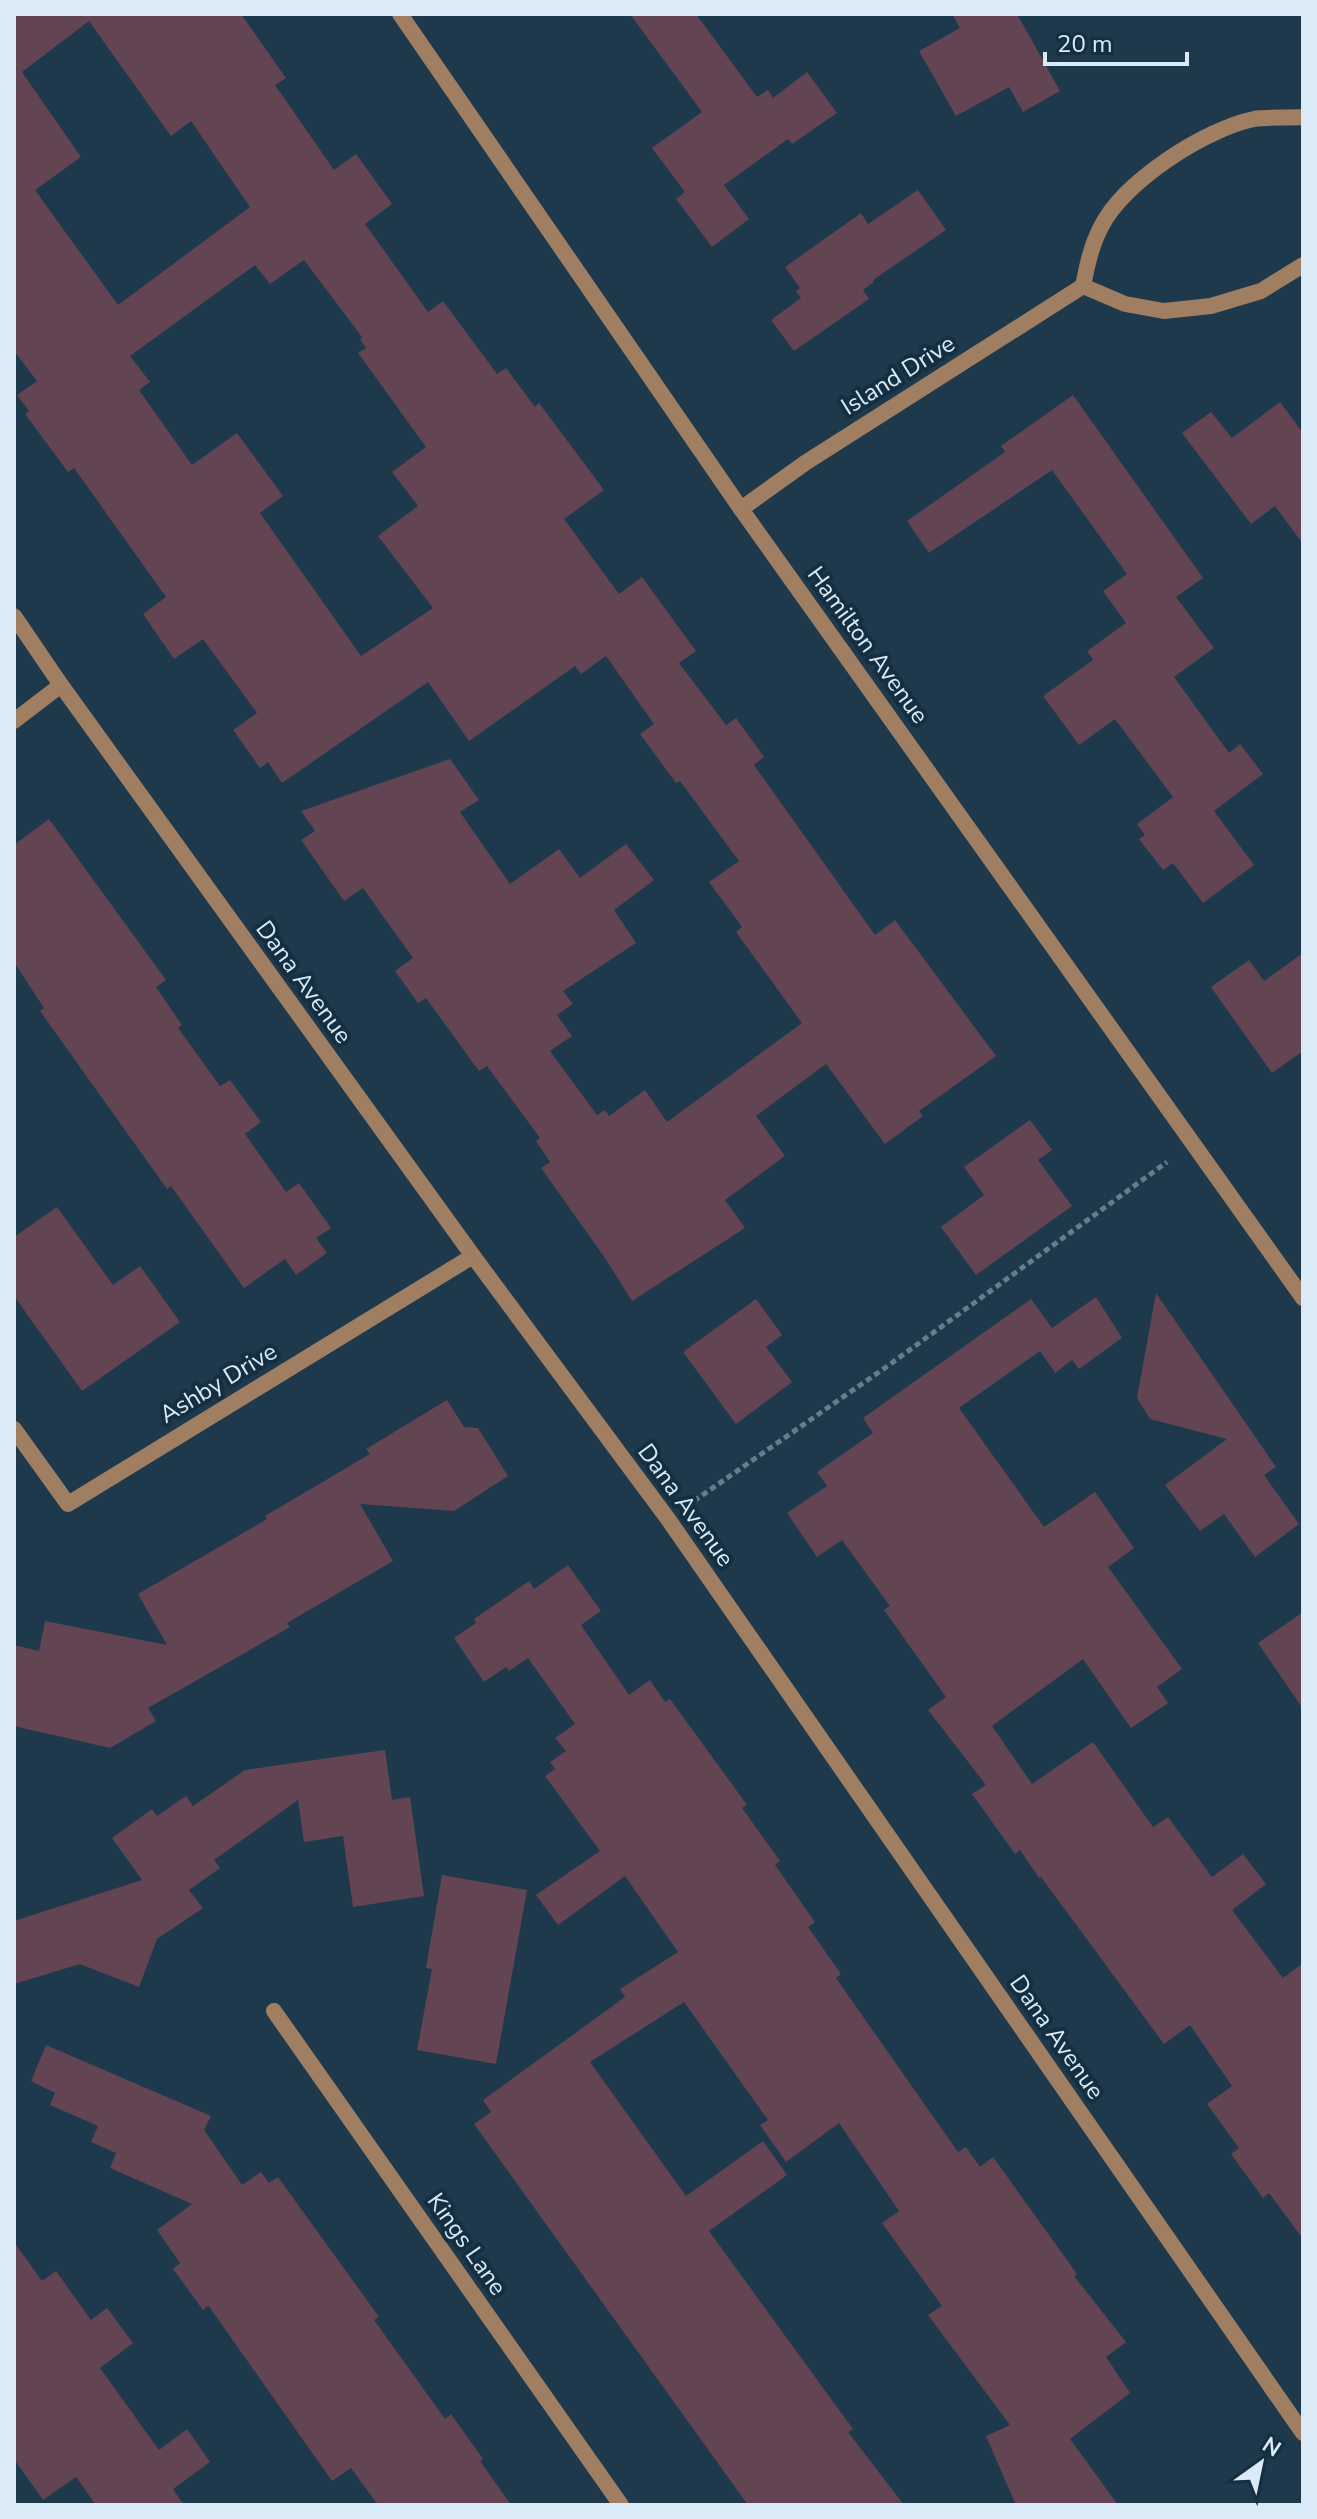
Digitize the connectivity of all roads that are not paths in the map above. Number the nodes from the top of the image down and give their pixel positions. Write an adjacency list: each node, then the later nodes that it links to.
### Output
1 (400, 14): 5 (street, Hamilton Avenue)
2 (1303, 117): 4 (street)
3 (1303, 265): 4 (street)
4 (1083, 286): 5 (street, Island Drive)
5 (741, 509): 10 (street, Hamilton Avenue)
6 (14, 616): 7 (street, Dana Avenue)
7 (61, 685): 8 (street); 9 (street, Dana Avenue)
8 (14, 721)
9 (473, 1256): 11 (street, Ashby Drive); 13 (street, Dana Avenue)
10 (1303, 1298)
11 (14, 1429)
12 (274, 2011): 14 (street, Kings Lane)
13 (1303, 2433)
14 (621, 2505)

